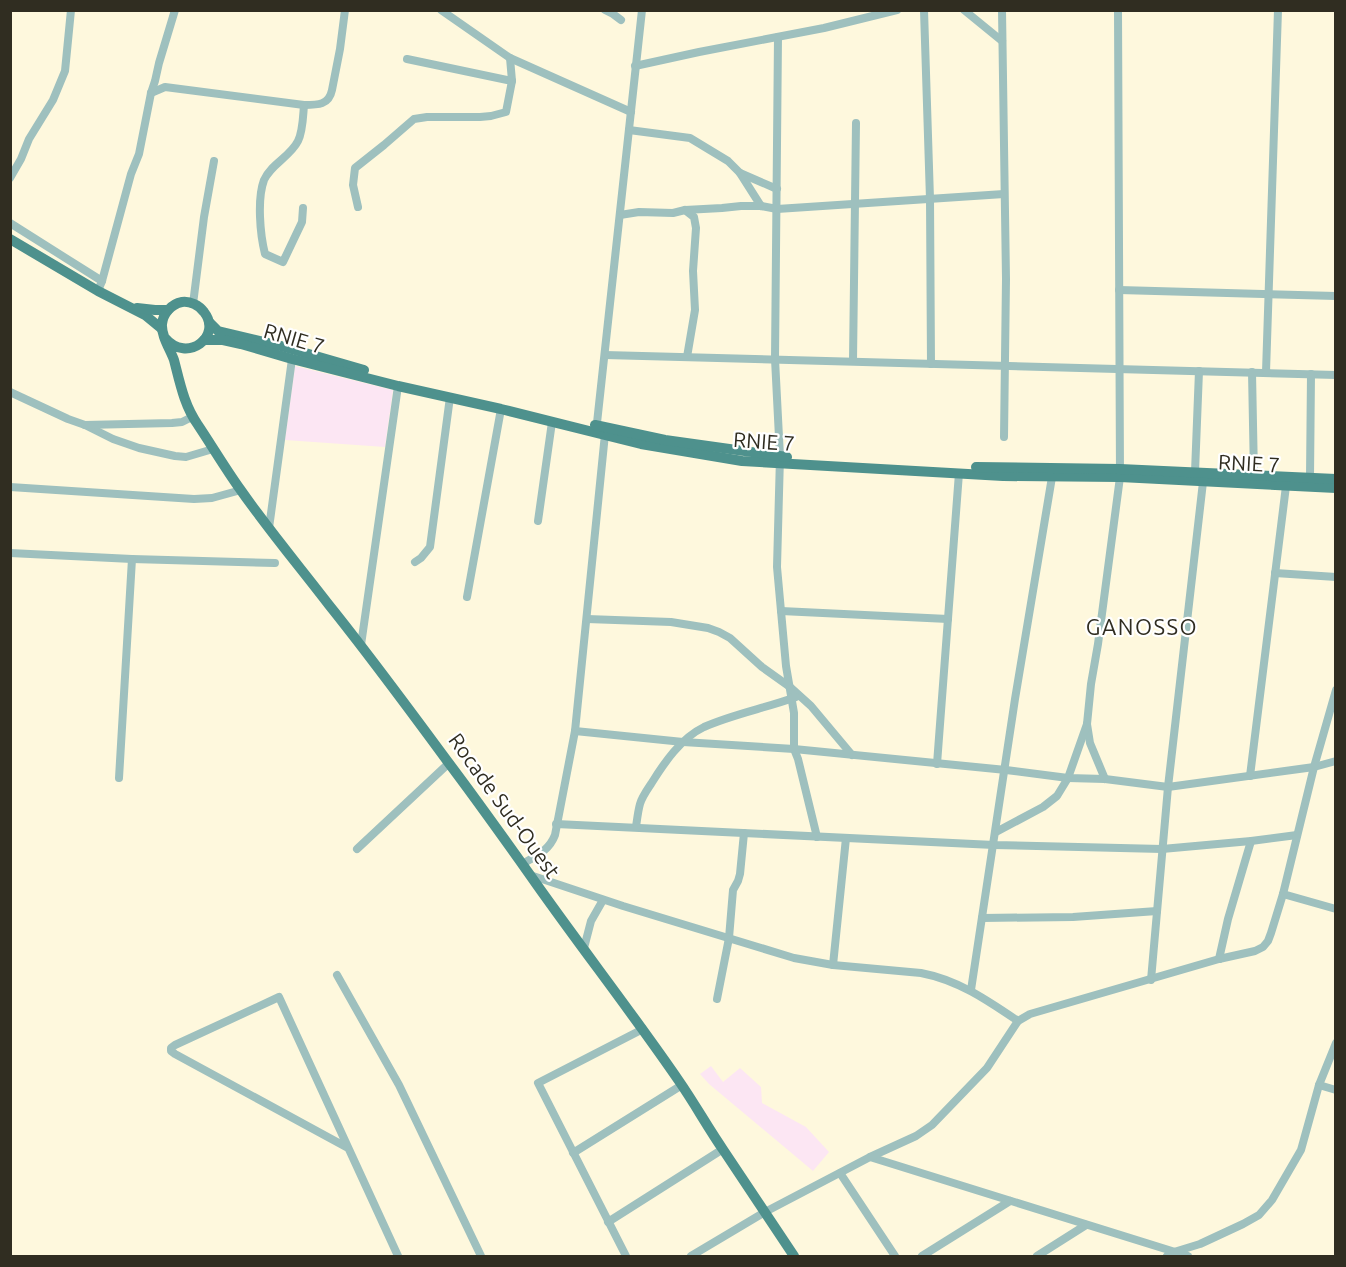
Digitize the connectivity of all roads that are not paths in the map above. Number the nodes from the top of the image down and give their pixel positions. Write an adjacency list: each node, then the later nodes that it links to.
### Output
1 (71, 10): 27 (street)
2 (175, 10): 20 (street)
3 (345, 10): 21 (street)
4 (441, 10): 16 (street)
5 (605, 10): 13 (street)
6 (642, 10): 18 (street)
7 (897, 10): 14 (street)
8 (924, 10): 30 (street)
9 (964, 10): 15 (street)
10 (1002, 10): 15 (street)
11 (1118, 10): 41 (street)
12 (1278, 10): 42 (street)
13 (621, 20)
14 (778, 37): 18 (street); 28 (street)
15 (1002, 41): 29 (street)
16 (510, 58): 19 (street); 22 (street)
17 (407, 59): 19 (street)
18 (635, 66): 22 (street)
19 (512, 81): 33 (street)
20 (151, 93): 21 (street); 40 (street)
21 (304, 105): 34 (street)
22 (631, 112): 24 (street)
23 (856, 123): 31 (street)
24 (629, 130): 26 (street); 37 (street)
25 (214, 161): 44 (street)
26 (740, 173): 28 (street); 32 (street)
27 (10, 178)
28 (777, 189): 35 (street)
29 (1004, 194): 30 (street); 57 (street)
30 (930, 199): 31 (street); 56 (street)
31 (855, 204): 35 (street); 55 (street)
32 (761, 206): 35 (street); 36 (street)
33 (358, 207)
34 (303, 208)
35 (777, 209): 54 (street)
36 (685, 210): 37 (street); 52 (street)
37 (620, 215): 51 (street)
38 (10, 223): 40 (street)
39 (10, 239): 40 (main road)
40 (100, 286): 45 (main road)
41 (1119, 290): 42 (street); 58 (street)
42 (1269, 294): 43 (street); 61 (street)
43 (1335, 296)
44 (193, 304): 46 (main road); 47 (main road, RNIE 7)
45 (125, 305): 46 (main road); 48 (main road)
46 (168, 310): 48 (main road)
47 (209, 322): 49 (main road); 72 (main road, RNIE 7 / RNIE 7)
48 (164, 334): 50 (main road); 64 (main road, Rocade Sud-Ouest)
49 (204, 340): 50 (main road); 53 (main road, RNIE 7 / RNIE 7)
50 (190, 349): 64 (main road)
51 (605, 355): 52 (street); 72 (street)
52 (687, 357): 54 (street)
53 (292, 359): 65 (main road, RNIE 7 / RNIE 7); 89 (street)
54 (775, 359): 55 (street); 75 (street)
55 (853, 361): 56 (street)
56 (931, 364): 57 (street)
57 (1005, 366): 58 (street); 73 (street)
58 (1120, 369): 59 (street); 78 (street)
59 (1199, 371): 60 (street); 76 (street)
60 (1252, 372): 61 (street); 79 (street)
61 (1266, 372): 62 (street)
62 (1311, 374): 63 (street); 81 (street)
63 (1335, 375)
64 (179, 381): 69 (main road, Rocade Sud-Ouest)
65 (398, 386): 67 (main road, RNIE 7 / RNIE 7); 100 (street)
66 (10, 392): 71 (street)
67 (450, 397): 68 (main road, RNIE 7 / RNIE 7); 92 (street)
68 (501, 409): 70 (main road, RNIE 7 / RNIE 7); 96 (street)
69 (192, 417): 71 (street); 74 (main road, Rocade Sud-Ouest)
70 (552, 422): 72 (main road, RNIE 7 / RNIE 7); 88 (street)
71 (85, 425): 74 (street)
72 (599, 430): 75 (main road, RNIE 7 / RNIE 7); 98 (street)
73 (1004, 437)
74 (213, 448): 87 (main road, Rocade Sud-Ouest)
75 (780, 460): 77 (main road, RNIE 7 / RNIE 7); 78 (main road, RNIE 7 / RNIE 7); 97 (street)
76 (1195, 472): 78 (main road, RNIE 7 / RNIE 7); 79 (main road, RNIE 7 / RNIE 7)
77 (959, 473): 80 (main road, RNIE 7 / RNIE 7); 99 (street)
78 (1120, 473): 80 (main road, RNIE 7 / RNIE 7); 83 (main road, RNIE 7 / RNIE 7); 104 (street)
79 (1254, 476): 81 (main road, RNIE 7 / RNIE 7)
80 (1052, 477): 113 (street)
81 (1310, 477): 82 (main road, RNIE 7 / RNIE 7)
82 (1335, 479)
83 (1203, 482): 84 (main road, RNIE 7 / RNIE 7); 118 (street)
84 (1286, 486): 86 (main road, RNIE 7 / RNIE 7); 94 (street)
85 (10, 487): 87 (street)
86 (1335, 488)
87 (241, 490): 89 (main road, Rocade Sud-Ouest)
88 (538, 521)
89 (269, 528): 100 (main road, Rocade Sud-Ouest)
90 (10, 553): 91 (street)
91 (132, 559): 93 (street); 115 (street)
92 (415, 562)
93 (275, 563)
94 (1275, 573): 95 (street); 114 (street)
95 (1335, 577)
96 (467, 597)
97 (780, 611): 99 (street); 101 (street)
98 (587, 618): 101 (street); 105 (street)
99 (948, 619): 111 (street)
100 (361, 645): 110 (main road, Rocade Sud-Ouest)
101 (790, 687): 103 (street)
102 (1335, 690): 112 (street)
103 (796, 698): 106 (street); 107 (street); 108 (street)
104 (1087, 724): 116 (street); 117 (street)
105 (575, 731): 106 (street); 119 (street)
106 (683, 742): 107 (street); 120 (street)
107 (794, 749): 108 (street); 124 (street)
108 (852, 755): 111 (street)
109 (1335, 761): 112 (street)
110 (449, 763): 128 (street); 130 (main road, Rocade Sud-Ouest)
111 (937, 764): 113 (street)
112 (1314, 767): 114 (street); 123 (street)
113 (1006, 770): 116 (street); 121 (street)
114 (1250, 776): 118 (street)
115 (119, 778)
116 (1068, 778): 117 (street); 121 (street)
117 (1105, 780): 118 (street)
118 (1168, 787): 129 (street)
119 (556, 824): 120 (street); 130 (street)
120 (636, 827): 122 (street)
121 (996, 832): 127 (street)
122 (744, 833): 124 (street); 137 (street)
123 (1297, 835): 126 (street); 132 (street)
124 (817, 837): 125 (street)
125 (846, 838): 127 (street); 140 (street)
126 (1251, 841): 129 (street); 139 (street)
127 (994, 845): 129 (street); 136 (street)
128 (357, 849)
129 (1162, 849): 135 (street)
130 (522, 864): 131 (main road, Rocade Sud-Ouest)
131 (530, 875): 133 (street); 138 (main road, Rocade Sud-Ouest)
132 (1283, 894): 134 (street); 139 (street)
133 (603, 900): 137 (street); 138 (street)
134 (1335, 909)
135 (1157, 911): 136 (street); 142 (street)
136 (982, 918): 143 (street)
137 (729, 938): 140 (street); 144 (street)
138 (584, 948): 146 (main road, Rocade Sud-Ouest)
139 (1219, 959): 142 (street)
140 (832, 965): 143 (street)
141 (337, 975): 162 (street)
142 (1151, 980): 145 (street)
143 (971, 990): 145 (street)
144 (717, 999)
145 (1018, 1021): 154 (street)
146 (643, 1029): 148 (main road, Rocade Sud-Ouest); 153 (street)
147 (1335, 1043): 149 (street)
148 (682, 1085): 152 (main road, Rocade Sud-Ouest); 153 (street)
149 (1319, 1085): 150 (street); 160 (street)
150 (1335, 1090)
151 (348, 1148): 151 (street); 161 (street)
152 (723, 1149): 157 (main road, Rocade Sud-Ouest); 158 (street)
153 (573, 1153): 158 (street)
154 (870, 1157): 155 (street); 156 (street)
155 (840, 1173): 157 (street); 166 (street)
156 (1010, 1201): 159 (street); 167 (street)
157 (765, 1212): 164 (street); 165 (main road, Rocade Sud-Ouest)
158 (609, 1222): 163 (street)
159 (1086, 1225): 160 (street); 168 (street)
160 (1170, 1254): 169 (street)
161 (398, 1257)
162 (481, 1257)
163 (626, 1257)
164 (691, 1257)
165 (794, 1257)
166 (895, 1257)
167 (922, 1257)
168 (1038, 1257)
169 (1188, 1257)

